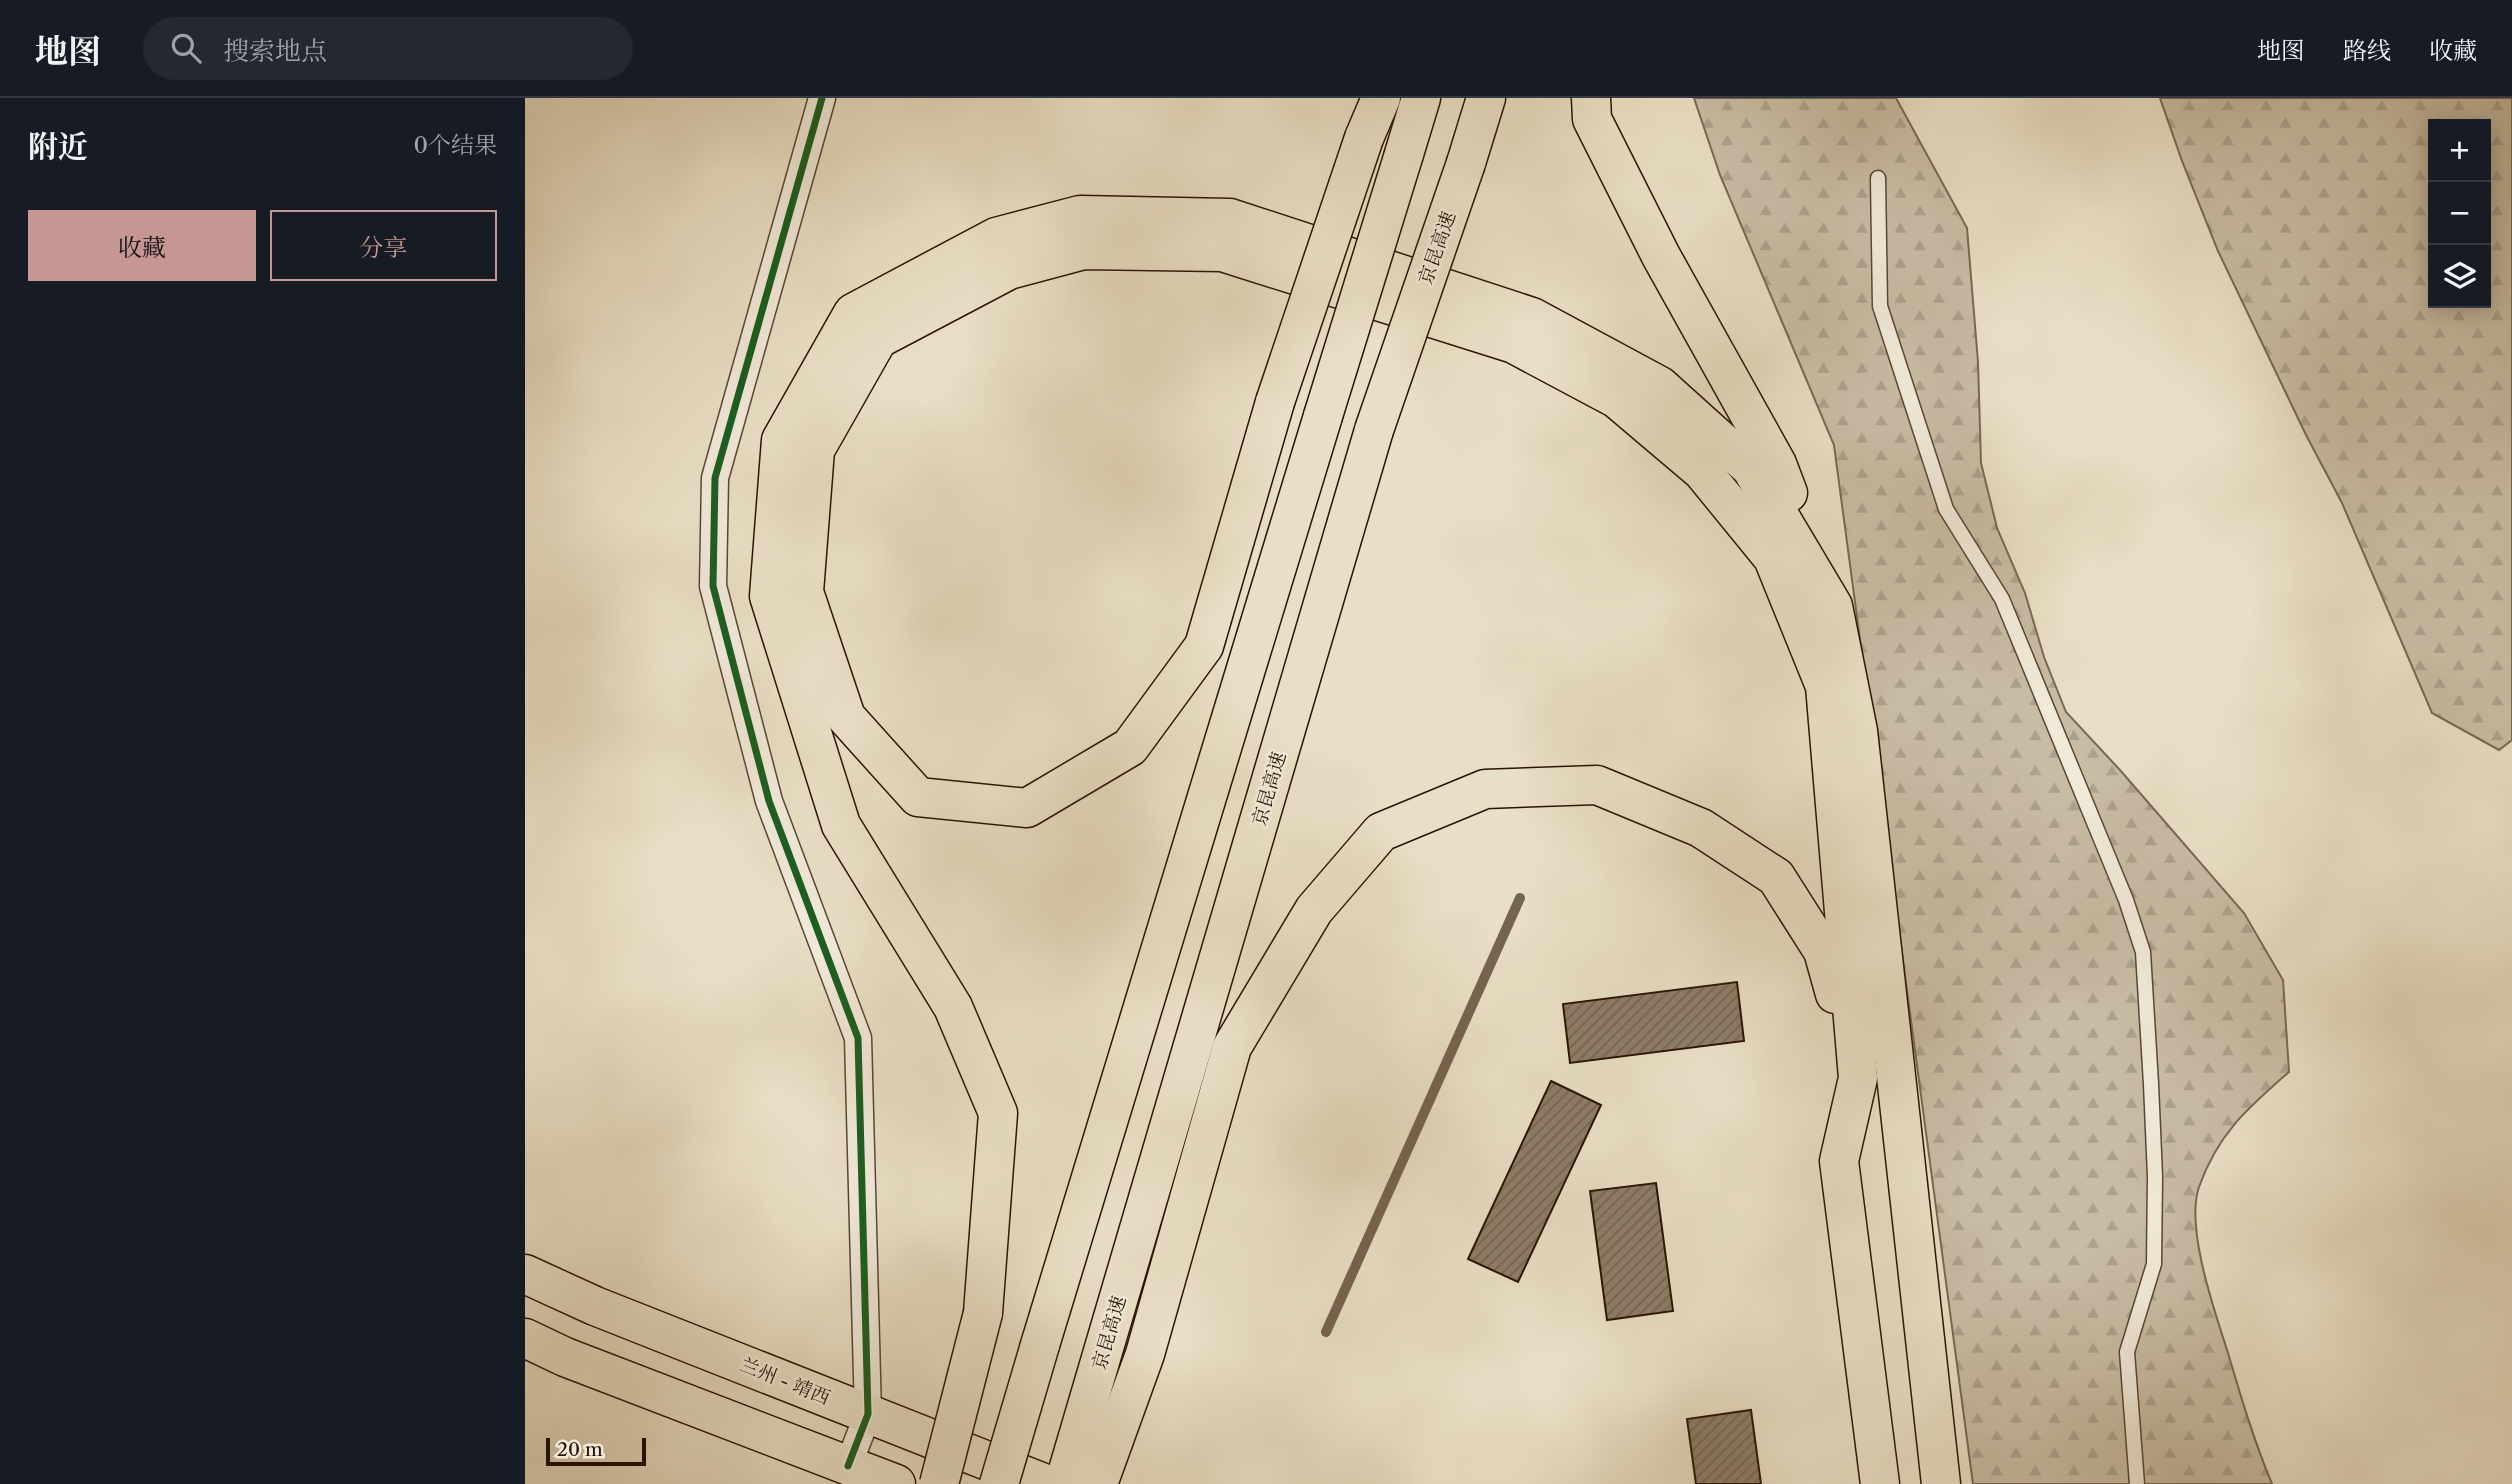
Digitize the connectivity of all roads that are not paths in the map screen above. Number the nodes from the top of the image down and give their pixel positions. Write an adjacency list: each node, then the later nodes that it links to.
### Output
1 (822, 98): 11 (street)
2 (1381, 98): 8 (highway, bridge)
3 (1421, 98): 15 (highway, bridge)
4 (1486, 98): 17 (highway, 京昆高速, bridge)
5 (1591, 98): 7 (highway)
6 (1878, 178): 21 (lane)
7 (1833, 606): 14 (highway, bridge); 20 (highway)
8 (1858, 1078): 18 (highway); 19 (highway)
9 (525, 1274): 11 (highway, 兰州 - 靖西)
10 (525, 1338): 12 (highway)
11 (868, 1414): 12 (street); 16 (highway, 兰州 - 靖西)
12 (848, 1466): 13 (highway)
13 (895, 1484)
14 (939, 1484)
15 (999, 1484)
16 (1046, 1484)
17 (1064, 1484)
18 (1098, 1484)
19 (1880, 1484)
20 (1941, 1484)
21 (2137, 1484)

